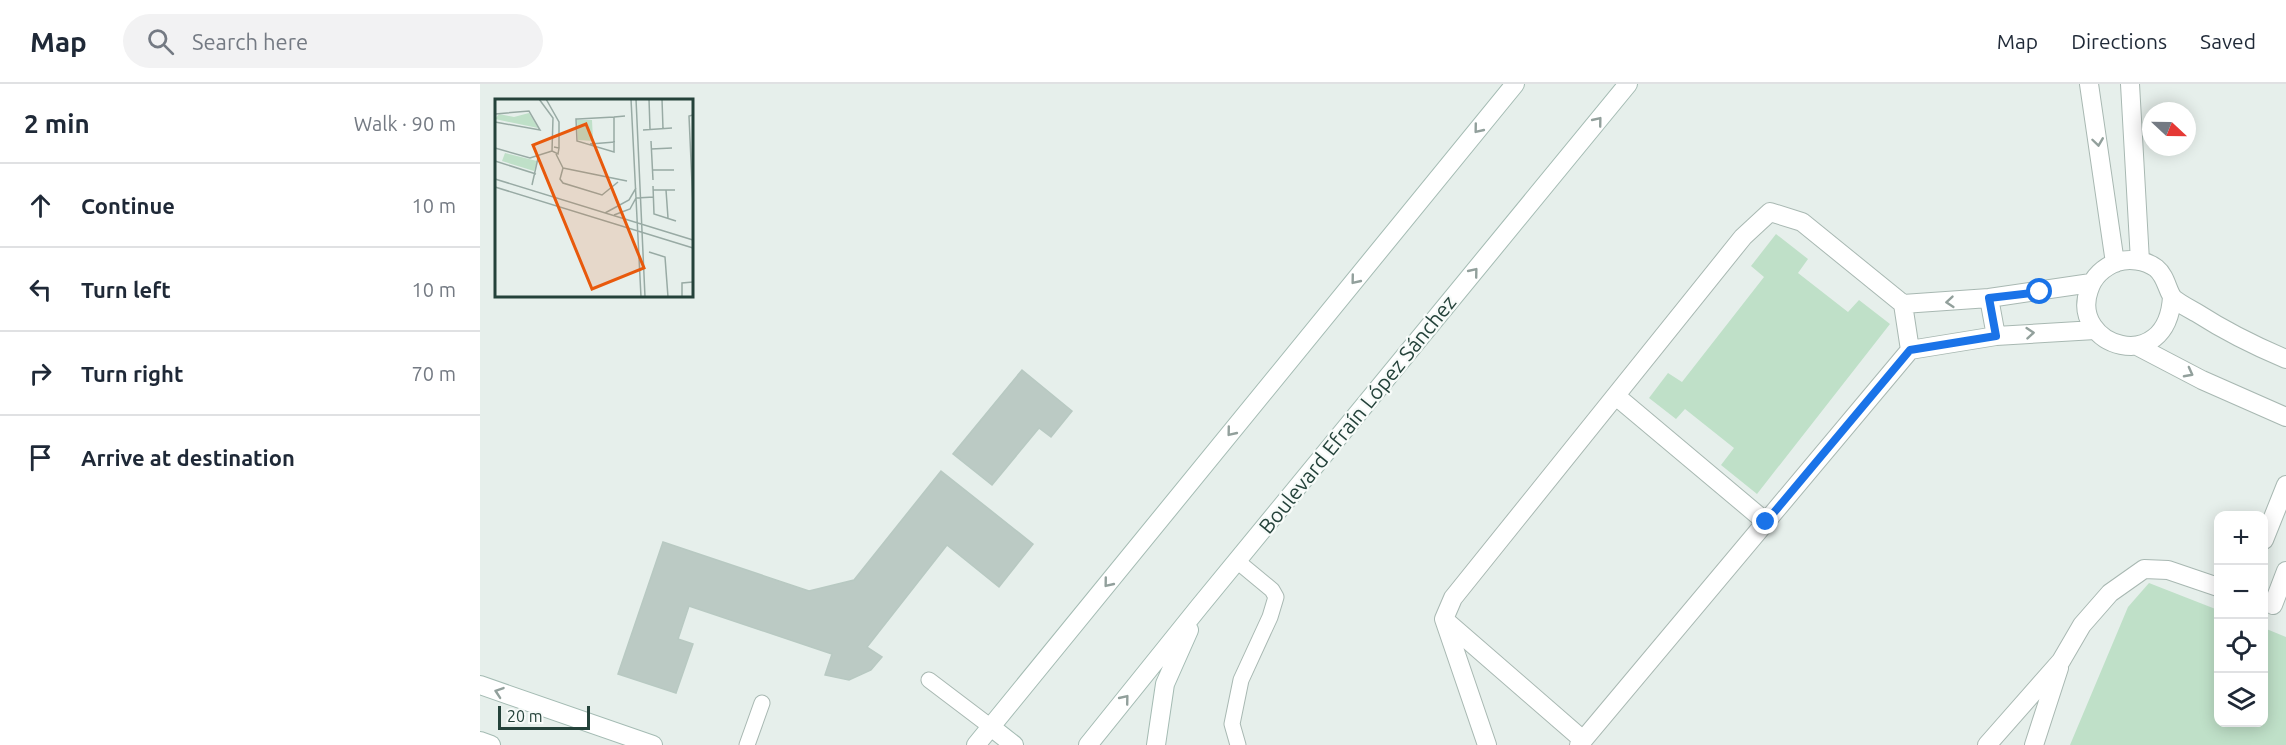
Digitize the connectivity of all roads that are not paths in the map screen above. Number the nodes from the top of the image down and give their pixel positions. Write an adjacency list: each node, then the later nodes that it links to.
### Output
1 (1515, 84): 33 (street, one-way to 33)
2 (1628, 84): 23 (street, Boulevard Efraín López Sánchez, one-way to 2)
3 (2090, 84): 6 (street, one-way to 6)
4 (2130, 84): 5 (street)
5 (2136, 183): 6 (street); 7 (street)
6 (2104, 188): 8 (street)
7 (2140, 261): 8 (street); 10 (street)
8 (2115, 263): 9 (street)
9 (2091, 284): 11 (street); 13 (street)
10 (2172, 297): 15 (street); 17 (street)
11 (1989, 298): 12 (street, one-way to 12); 14 (street)
12 (1903, 304): 16 (street); 18 (street)
13 (2095, 330): 14 (street, one-way to 13); 15 (street)
14 (1996, 336): 16 (street)
15 (2137, 346): 19 (street, one-way to 19)
16 (1910, 350): 21 (street)
17 (2286, 359)
18 (1616, 396): 21 (street); 28 (street)
19 (2286, 417)
20 (2286, 485): 22 (street)
21 (1766, 522): 35 (street)
22 (2268, 530)
23 (1236, 561): 27 (street, Boulevard Efraín López Sánchez); 43 (lane)
24 (2286, 572): 26 (street)
25 (2214, 586): 29 (street)
26 (2274, 606)
27 (1199, 607): 41 (street, Boulevard Efraín López Sánchez, one-way to 27); 42 (street)
28 (1444, 619): 35 (street); 44 (street)
29 (2061, 660): 45 (street); 46 (street)
30 (929, 680): 33 (lane)
31 (480, 685): 37 (street, one-way to 31)
32 (762, 703): 38 (lane)
33 (991, 727): 39 (street); 40 (street)
34 (480, 741): 36 (street)
35 (1581, 743)
36 (491, 745)
37 (653, 745)
38 (747, 745)
39 (976, 745)
40 (1014, 745)
41 (1088, 745)
42 (1156, 745)
43 (1238, 745)
44 (1487, 745)
45 (1987, 745)
46 (2034, 745)

